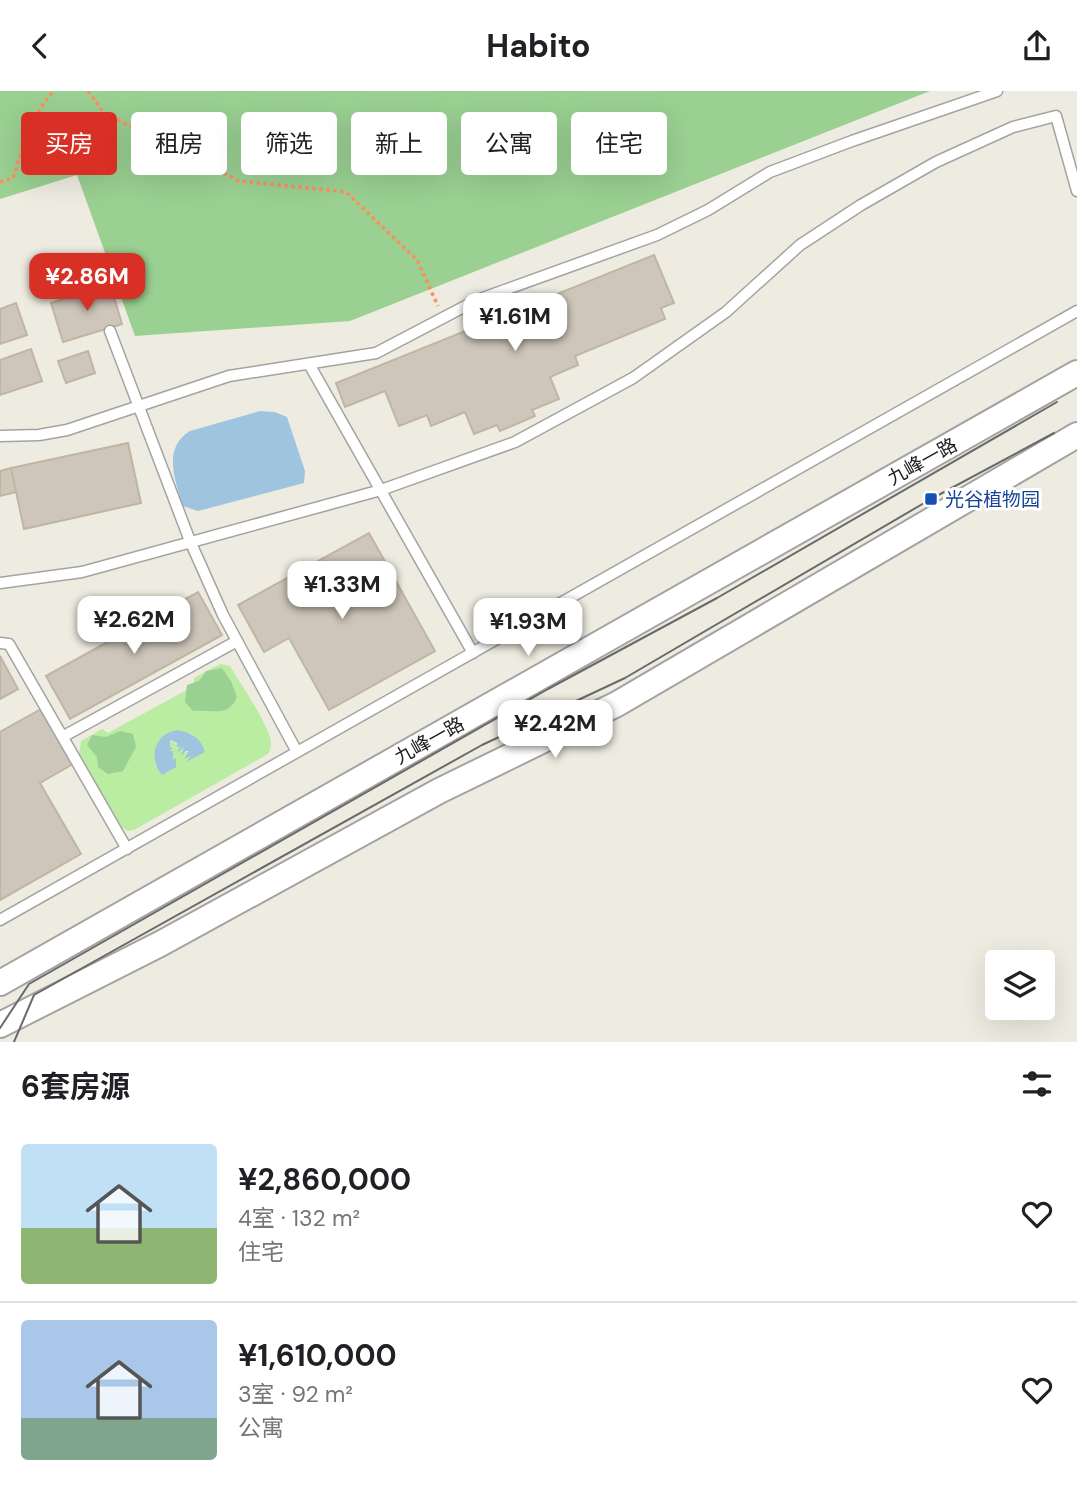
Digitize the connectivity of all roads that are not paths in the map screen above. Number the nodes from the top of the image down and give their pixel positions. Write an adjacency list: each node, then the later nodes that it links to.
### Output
1 (997, 91): 5 (lane)
2 (1077, 191): 10 (lane)
3 (1077, 311): 15 (lane)
4 (110, 331): 7 (lane)
5 (309, 364): 7 (lane); 10 (lane)
6 (1077, 373): 20 (street, 九峰一路)
7 (138, 407): 9 (lane); 11 (lane)
8 (1077, 435): 21 (street)
9 (0, 436)
10 (381, 490): 11 (lane); 15 (lane)
11 (190, 541): 12 (lane); 13 (lane)
12 (0, 583)
13 (237, 641): 16 (lane); 17 (lane)
14 (0, 643): 16 (lane)
15 (473, 653): 17 (lane)
16 (64, 736): 18 (lane)
17 (298, 752): 18 (lane)
18 (127, 849): 19 (lane)
19 (0, 920)
20 (0, 983)
21 (0, 1024)

